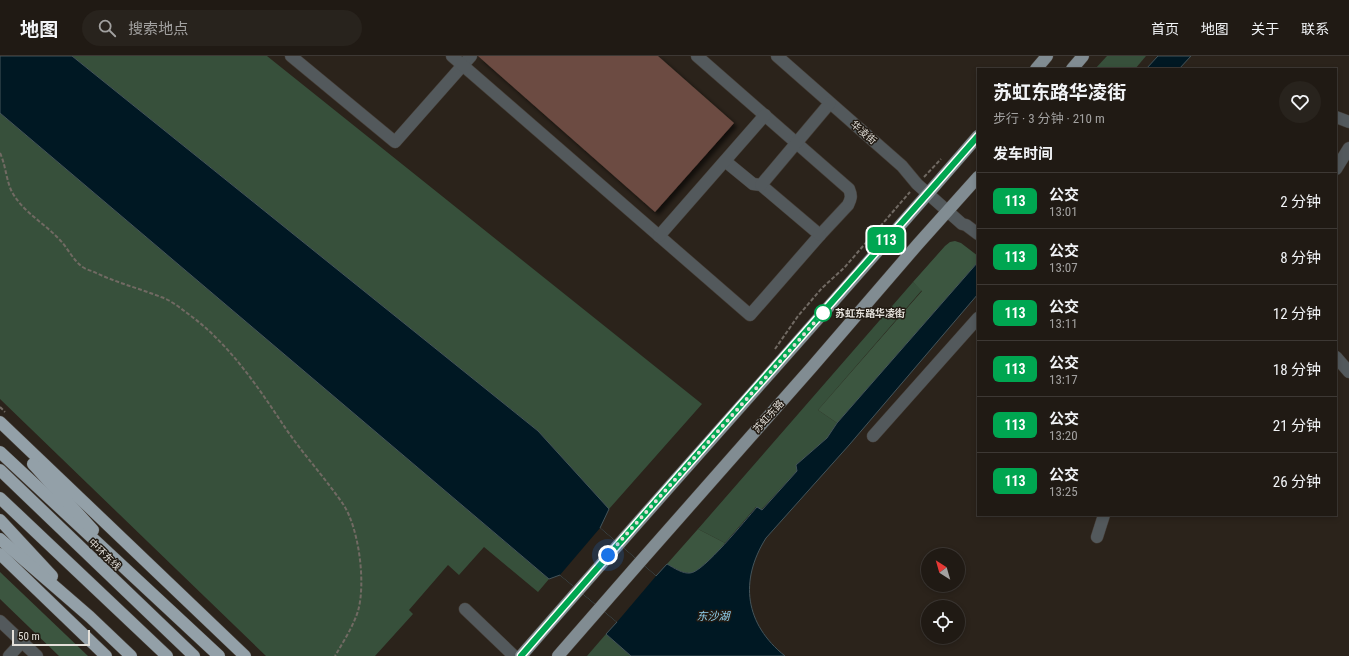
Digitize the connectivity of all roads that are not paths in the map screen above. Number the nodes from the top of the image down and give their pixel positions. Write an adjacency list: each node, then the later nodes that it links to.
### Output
1 (452, 56): 8 (street)
2 (471, 56): 8 (street)
3 (696, 56): 12 (street)
4 (777, 56): 11 (street, 华凌街)
5 (1047, 56): 9 (main road)
6 (1083, 56): 10 (main road)
7 (296, 57): 8 (street)
8 (463, 66): 26 (street)
9 (1037, 68)
10 (1073, 68)
11 (830, 103): 16 (street); 22 (street, 华凌街)
12 (764, 115): 16 (street); 18 (street)
13 (1337, 117): 14 (street)
14 (1349, 122)
15 (977, 137): 22 (main road)
16 (796, 143): 21 (street); 25 (street)
17 (1349, 148): 19 (street)
18 (725, 161): 21 (street); 26 (street)
19 (1337, 167)
20 (977, 178): 23 (main road, 苏虹东路)
21 (761, 185): 25 (street)
22 (928, 193): 23 (street, 华凌街); 55 (main road)
23 (947, 211): 24 (street, 华凌街); 56 (main road, 苏虹东路)
24 (977, 233)
25 (820, 235): 26 (street)
26 (659, 236)
27 (977, 319): 32 (street)
28 (1337, 357): 29 (street)
29 (1349, 372)
30 (0, 422): 53 (highway)
31 (0, 426): 41 (highway)
32 (873, 436)
33 (4, 456): 41 (highway)
34 (0, 470): 51 (highway, 中环东线)
35 (0, 498): 50 (highway)
36 (1104, 516): 38 (street)
37 (0, 520): 43 (highway)
38 (1097, 537)
39 (0, 539): 43 (highway)
40 (0, 554): 48 (highway)
41 (138, 580): 52 (highway)
42 (465, 610): 54 (street)
43 (90, 617): 49 (highway)
44 (0, 621): 45 (street)
45 (22, 642): 46 (street); 47 (street)
46 (10, 656)
47 (37, 656)
48 (106, 656)
49 (131, 656)
50 (167, 656)
51 (194, 656)
52 (219, 656)
53 (246, 656)
54 (514, 656)
55 (521, 656)
56 (558, 656)

